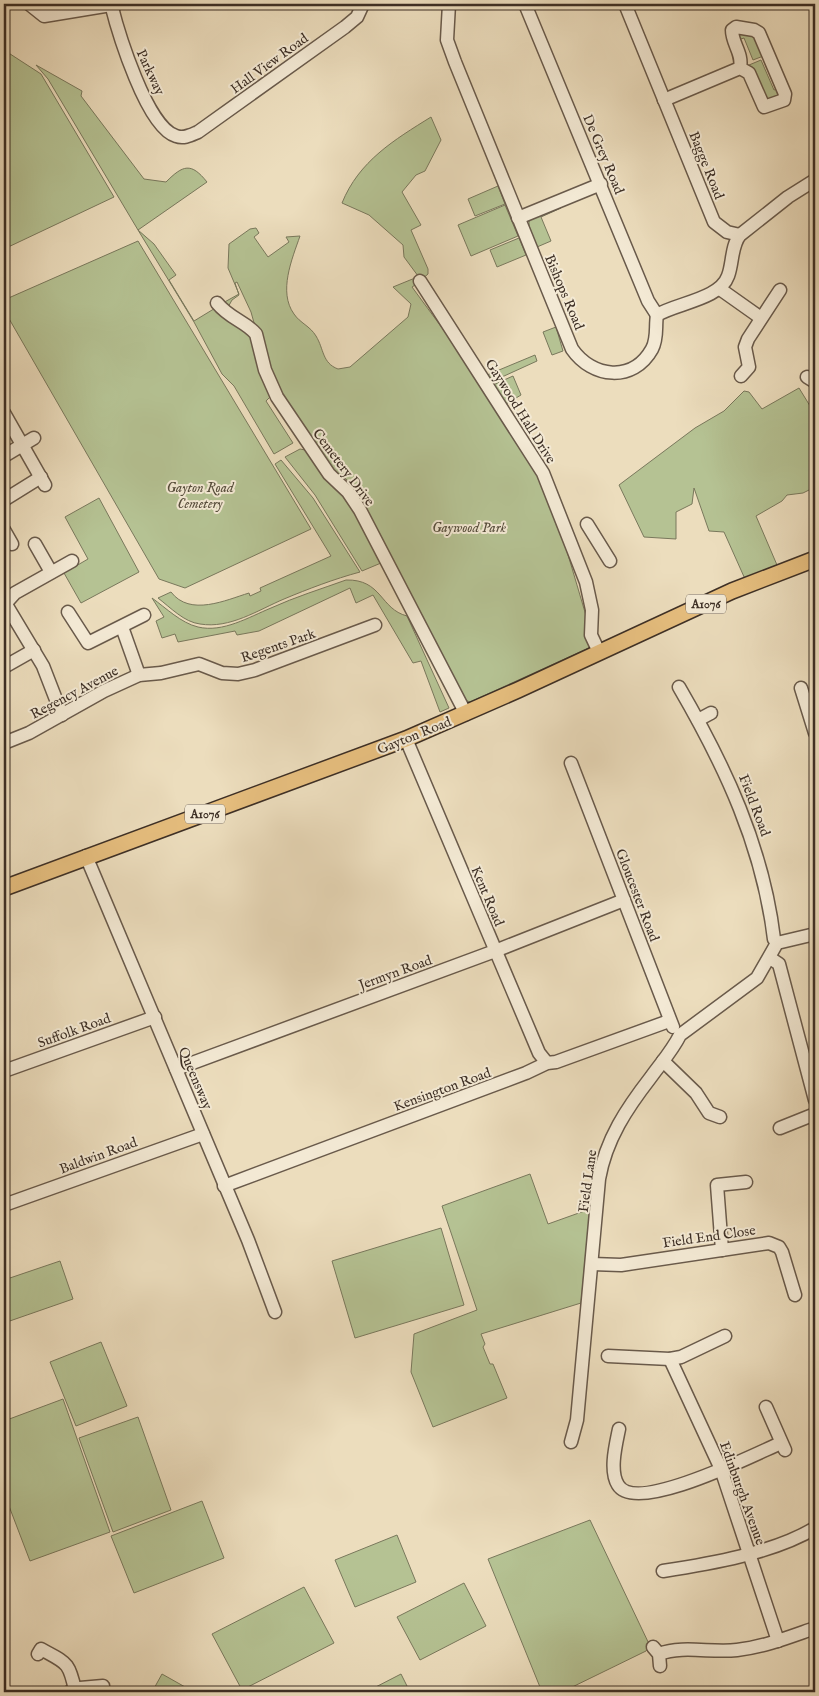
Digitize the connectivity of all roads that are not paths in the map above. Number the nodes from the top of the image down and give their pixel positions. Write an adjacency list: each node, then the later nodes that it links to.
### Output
1 (29, 4): 2 (street)
2 (111, 4): 3 (street); 10 (street, Parkway)
3 (117, 4)
4 (363, 4): 10 (street, Hall View Road)
5 (449, 4): 13 (street, Bishops Road)
6 (525, 4): 12 (street, De Grey Road)
7 (625, 4): 9 (street, Bagge Road)
8 (740, 68): 8 (street); 9 (street)
9 (664, 100): 14 (street, Bagge Road)
10 (184, 137)
11 (815, 180): 14 (street)
12 (601, 184): 13 (street); 19 (street, De Grey Road)
13 (518, 218): 19 (street, Bishops Road)
14 (740, 235): 16 (street)
15 (420, 281): 32 (street, Gaywood Hall Drive)
16 (720, 289): 19 (street); 20 (street)
17 (780, 290): 20 (street)
18 (217, 303): 51 (street, Cemetery Drive)
19 (657, 315)
20 (761, 318): 21 (street)
21 (742, 376)
22 (6, 420): 24 (street)
23 (34, 438): 24 (street)
24 (22, 445): 25 (street); 26 (street)
25 (4, 456)
26 (4, 500)
27 (587, 524): 29 (street)
28 (4, 530): 30 (street)
29 (594, 536): 32 (street); 35 (street)
30 (12, 544)
31 (35, 544): 36 (street)
32 (573, 545): 43 (street, Gaywood Hall Drive)
33 (815, 559): 43 (main road, Gayton Road / A1076)
34 (72, 561): 36 (street)
35 (610, 561)
36 (51, 572): 37 (street)
37 (5, 602): 42 (street)
38 (68, 612): 41 (street)
39 (144, 615): 41 (street)
40 (375, 625): 45 (street, Regents Park)
41 (122, 627): 46 (street)
42 (34, 650): 44 (street); 52 (street)
43 (599, 652): 51 (main road, Gayton Road / A1076)
44 (4, 668)
45 (161, 673): 46 (street, Regency Avenue)
46 (139, 675): 52 (street, Regency Avenue)
47 (679, 687): 53 (street, Field Road)
48 (801, 688): 49 (street)
49 (811, 702): 54 (street)
50 (711, 713): 53 (street)
51 (466, 714): 55 (main road, Gayton Road / A1076)
52 (62, 715): 56 (street, Regency Avenue)
53 (698, 720): 62 (street, Field Road)
54 (815, 733)
55 (406, 739): 58 (main road, Gayton Road / A1076); 63 (street, Kent Road)
56 (4, 743)
57 (571, 763): 60 (street, Gloucester Road)
58 (86, 856): 59 (main road, Gayton Road / A1076); 65 (street, Queensway)
59 (4, 888)
60 (624, 900): 63 (street, Jermyn Road); 66 (street, Gloucester Road)
61 (815, 934): 62 (street)
62 (777, 943): 64 (street, Field Lane)
63 (495, 951): 69 (street, Kent Road); 70 (street, Jermyn Road)
64 (770, 958): 67 (street, Field Lane); 72 (street)
65 (155, 1017): 70 (street, Queensway); 71 (street, Suffolk Road)
66 (669, 1021): 67 (street, Gloucester Road); 69 (street, Kensington Road)
67 (680, 1035): 68 (street, Field Lane)
68 (663, 1061): 74 (street); 81 (street, Field Lane)
69 (547, 1062): 78 (street, Kensington Road)
70 (176, 1069): 76 (street, Queensway)
71 (4, 1070)
72 (815, 1100)
73 (815, 1114): 75 (street)
74 (713, 1119)
75 (780, 1128)
76 (203, 1134): 78 (street, Queensway); 79 (street, Baldwin Road)
77 (746, 1182): 80 (street)
78 (224, 1186): 83 (street, Queensway)
79 (4, 1205)
80 (722, 1250): 81 (street, Field End Close); 82 (street, Field End Close)
81 (592, 1264): 89 (street, Field Lane)
82 (795, 1295)
83 (275, 1312)
84 (728, 1336): 86 (street)
85 (608, 1356): 86 (street)
86 (670, 1359): 90 (street, Edinburgh Avenue)
87 (766, 1407): 90 (street)
88 (614, 1435): 90 (street)
89 (571, 1442)
90 (721, 1469): 92 (street, Edinburgh Avenue)
91 (815, 1528): 92 (street)
92 (750, 1553): 93 (street); 95 (street, Edinburgh Avenue)
93 (661, 1570)
94 (815, 1628): 95 (street)
95 (778, 1641): 97 (street)
96 (38, 1654): 99 (street)
97 (657, 1656)
98 (103, 1686): 99 (street)
99 (72, 1691)

